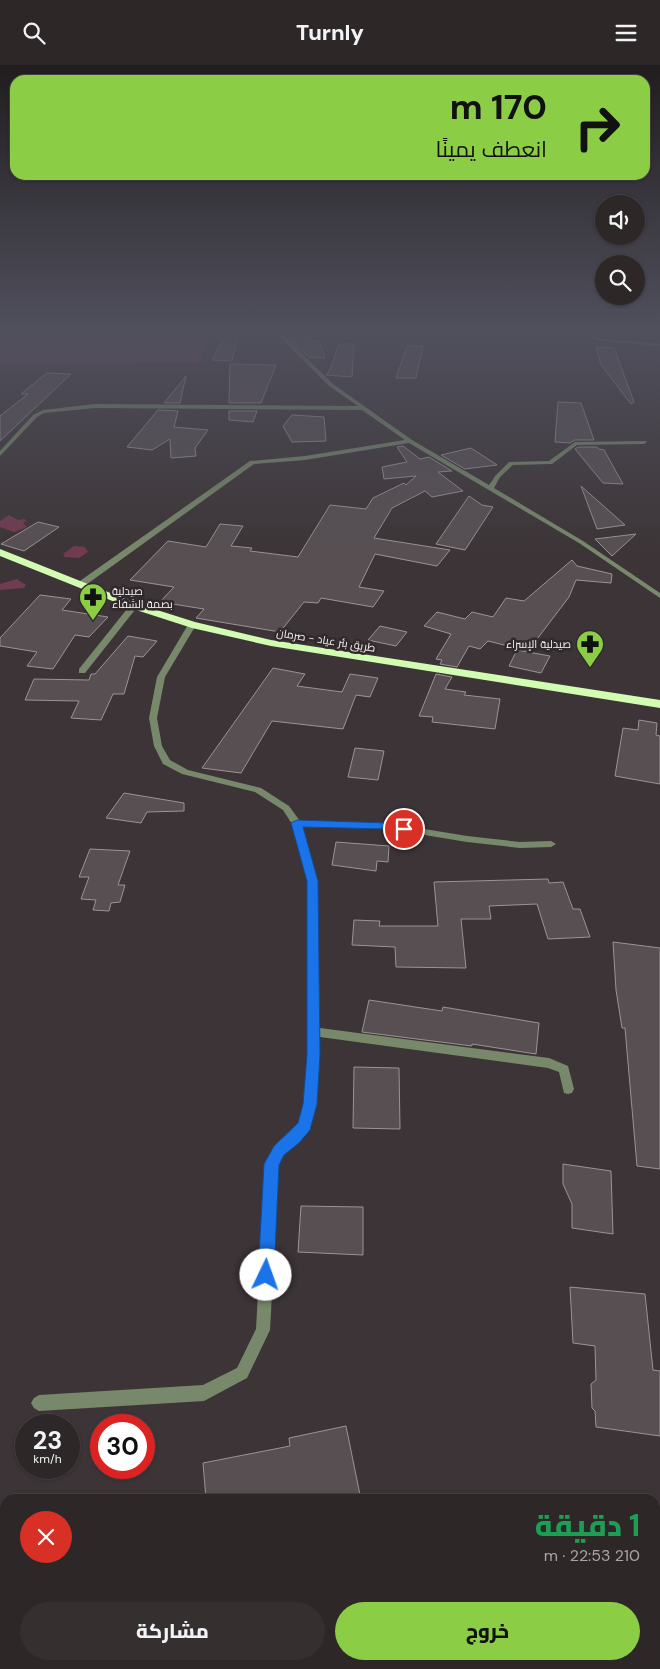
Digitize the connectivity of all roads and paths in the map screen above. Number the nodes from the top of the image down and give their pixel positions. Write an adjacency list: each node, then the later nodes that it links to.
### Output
1 (361, 406): 2 (street)
2 (364, 408): 3 (street); 5 (street)
3 (410, 441): 6 (street); 8 (street)
4 (644, 442): 6 (street)
5 (0, 454)
6 (490, 489): 9 (street)
7 (0, 552): 8 (highway, طريق بئر عياد - صرمان)
8 (80, 585): 10 (highway, طريق بئر عياد - صرمان)
9 (660, 596)
10 (134, 606): 11 (highway, طريق بئر عياد - صرمان); 12 (street)
11 (192, 625): 13 (highway, طريق بئر عياد - صرمان); 14 (street)
12 (82, 671)
13 (660, 704)
14 (297, 823): 15 (street); 16 (street)
15 (551, 844)
16 (314, 1032): 17 (street); 18 (street)
17 (568, 1089)
18 (39, 1403)

